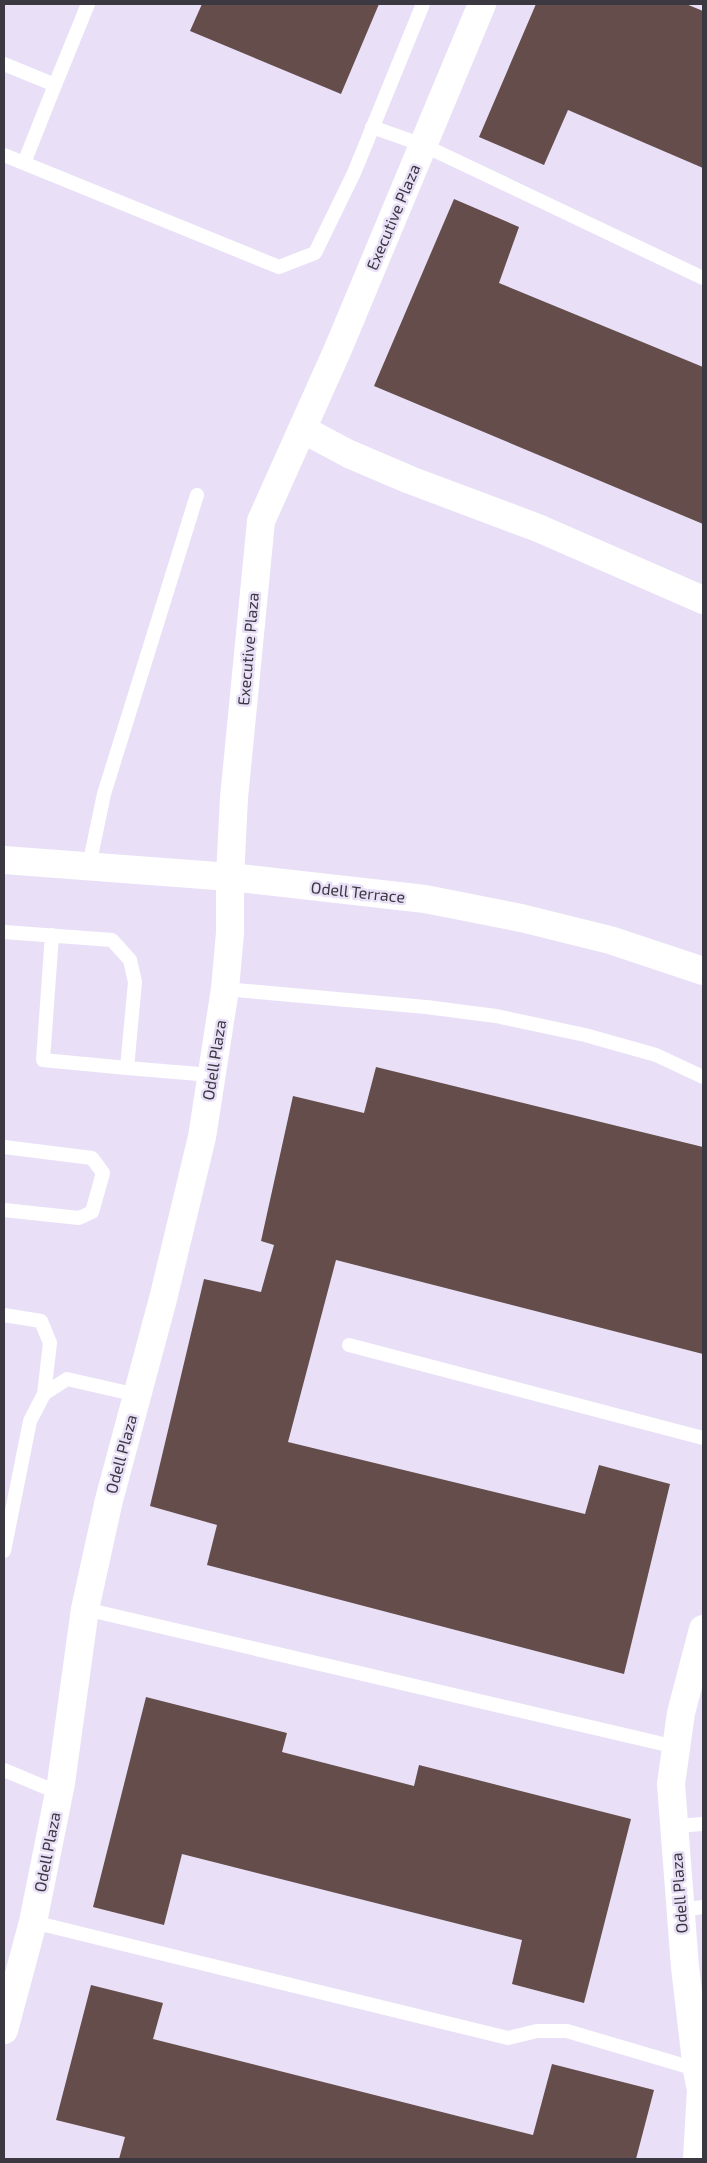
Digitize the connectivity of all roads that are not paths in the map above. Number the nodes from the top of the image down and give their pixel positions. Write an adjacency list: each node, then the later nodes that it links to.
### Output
1 (88, 4): 5 (lane)
2 (423, 4): 6 (lane)
3 (482, 4): 7 (street, Executive Plaza)
4 (4, 64): 5 (lane)
5 (54, 84): 9 (lane)
6 (372, 127): 7 (lane); 9 (lane)
7 (423, 145): 10 (lane); 11 (street, Executive Plaza)
8 (4, 155): 9 (lane)
9 (24, 163)
10 (703, 278)
11 (302, 428): 13 (street); 16 (street, Executive Plaza)
12 (197, 494): 15 (lane)
13 (703, 600)
14 (4, 860): 15 (street, Odell Terrace)
15 (89, 866): 16 (street, Odell Terrace)
16 (230, 877): 19 (street, Odell Terrace); 20 (street, Odell Plaza)
17 (4, 932): 18 (lane)
18 (52, 936): 21 (lane); 21 (lane)
19 (703, 971)
20 (225, 989): 22 (street, Odell Plaza); 23 (lane)
21 (127, 1068): 22 (lane)
22 (211, 1075): 29 (street, Odell Plaza)
23 (703, 1077)
24 (4, 1147): 25 (lane)
25 (4, 1210)
26 (4, 1315): 28 (lane)
27 (349, 1345): 30 (lane)
28 (44, 1394): 29 (lane); 31 (lane)
29 (137, 1394): 32 (street, Odell Plaza)
30 (703, 1438)
31 (4, 1551)
32 (85, 1608): 34 (lane); 36 (street, Odell Plaza)
33 (703, 1629): 34 (street, Odell Plaza)
34 (676, 1747): 38 (street, Odell Plaza)
35 (4, 1770): 36 (lane)
36 (59, 1793): 40 (street, Odell Plaza)
37 (703, 1824): 38 (lane)
38 (674, 1826): 39 (street, Odell Plaza)
39 (692, 1909): 41 (street, Odell Plaza)
40 (33, 1922): 42 (street, Odell Plaza); 43 (lane)
41 (696, 2008): 43 (street, Odell Plaza)
42 (4, 2030)
43 (700, 2070): 44 (street, Odell Plaza)
44 (697, 2159)

